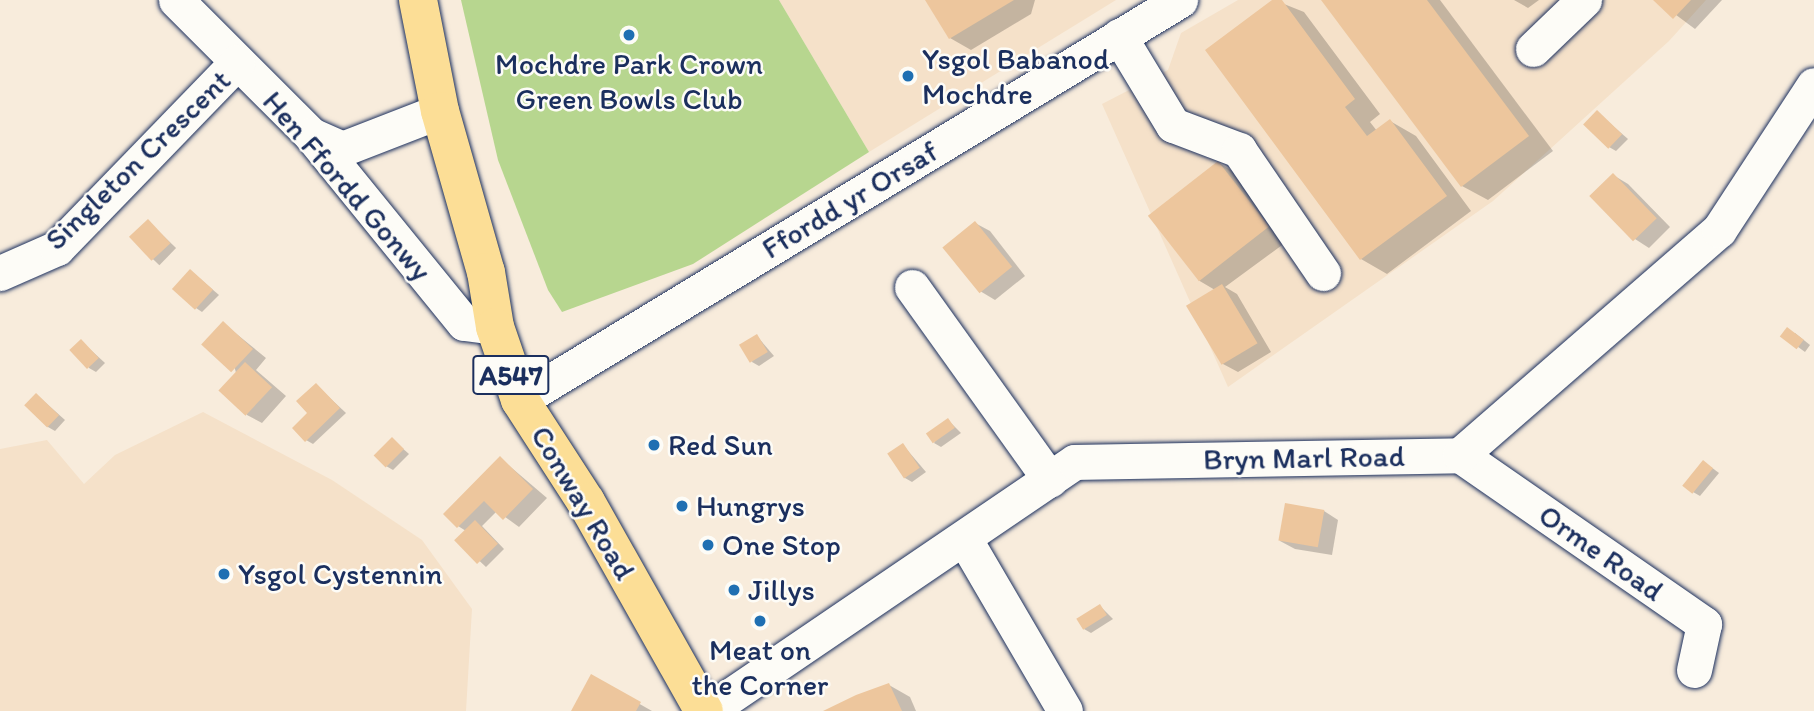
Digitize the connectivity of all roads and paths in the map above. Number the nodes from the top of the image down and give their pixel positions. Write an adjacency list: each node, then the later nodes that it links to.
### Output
1 (176, 0): 7 (street, Hen Ffordd Gonwy)
2 (418, 0): 9 (main road, Conway Road / A547)
3 (1180, 0): 5 (street, Ffordd yr Orsaf)
4 (1584, 0): 6 (street)
5 (1119, 36): 12 (street); 15 (street, Ffordd yr Orsaf)
6 (1533, 49)
7 (237, 62): 10 (street, Hen Ffordd Gonwy); 11 (street, Singleton Crescent)
8 (1814, 85): 16 (street)
9 (440, 111): 10 (street); 14 (main road, Conway Road / A547)
10 (311, 135): 14 (street, Hen Ffordd Gonwy)
11 (0, 273)
12 (1322, 273)
13 (912, 287): 17 (street)
14 (495, 327): 15 (main road, Conway Road / A547)
15 (520, 400): 20 (main road, Conway Road / A547)
16 (1460, 455): 17 (street, Bryn Marl Road); 19 (street, Orme Road)
17 (1050, 480): 18 (street, Bryn Marl Road)
18 (964, 538): 20 (street, Bryn Marl Road); 21 (street)
19 (1694, 670)
20 (706, 711)
21 (1065, 711)

